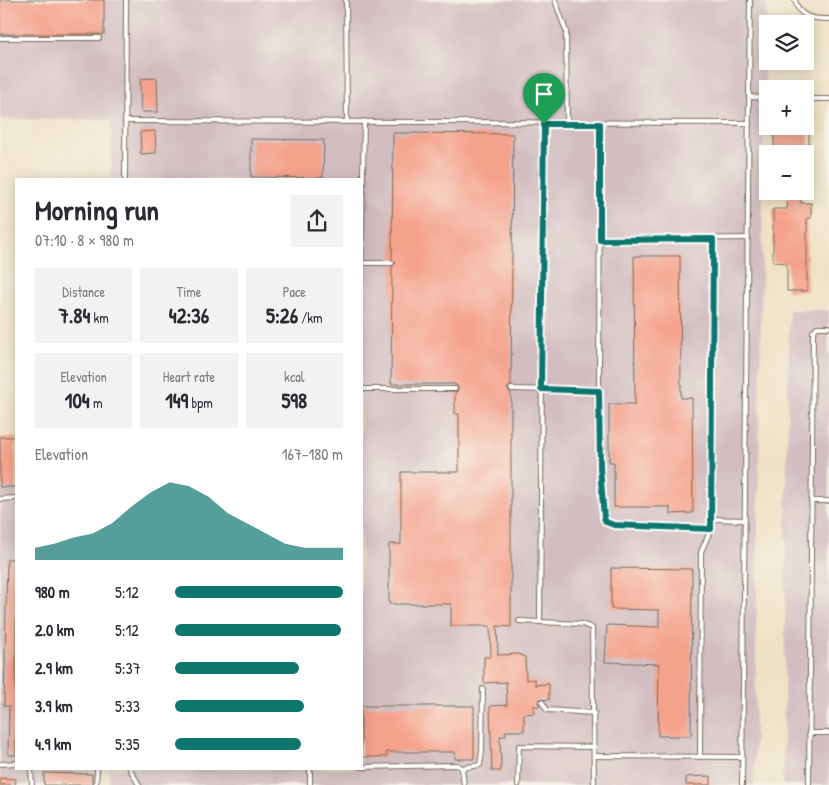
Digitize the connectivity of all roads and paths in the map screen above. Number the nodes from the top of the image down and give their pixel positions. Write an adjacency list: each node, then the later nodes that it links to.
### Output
1 (126, 0): 13 (lane)
2 (346, 0): 14 (lane)
3 (555, 0): 18 (lane)
4 (750, 0): 9 (lane)
5 (796, 0): 6 (lane)
6 (829, 19)
7 (0, 38): 8 (lane)
8 (99, 38)
9 (749, 97): 10 (lane); 16 (lane)
10 (759, 98)
11 (814, 98): 12 (lane)
12 (829, 99)
13 (126, 121): 14 (lane); 20 (lane)
14 (347, 121): 15 (lane)
15 (364, 121): 17 (lane); 21 (lane)
16 (748, 123): 19 (lane); 22 (lane)
17 (544, 124): 18 (lane); 31 (lane)
18 (567, 124): 19 (lane)
19 (600, 124): 24 (lane)
20 (125, 178)
21 (363, 178)
22 (748, 238): 23 (lane); 38 (lane)
23 (713, 239): 24 (lane); 37 (lane)
24 (600, 240): 32 (lane)
25 (363, 263): 26 (lane)
26 (392, 263)
27 (829, 328): 35 (lane)
28 (363, 389): 29 (lane)
29 (455, 389)
30 (511, 389): 31 (lane)
31 (541, 389): 32 (lane); 41 (lane)
32 (599, 391): 39 (lane)
33 (15, 498): 34 (lane)
34 (0, 499)
35 (811, 501): 36 (lane); 45 (lane)
36 (829, 501)
37 (711, 519): 38 (lane); 39 (lane)
38 (743, 520): 50 (lane)
39 (711, 529): 49 (lane)
40 (519, 621): 41 (lane)
41 (540, 622): 44 (lane)
42 (483, 688): 54 (lane)
43 (542, 702): 44 (lane)
44 (594, 713): 47 (lane)
45 (809, 733): 46 (lane); 67 (lane)
46 (829, 734)
47 (594, 746): 48 (lane); 64 (lane)
48 (594, 756): 49 (lane); 65 (lane)
49 (700, 757): 50 (lane)
50 (742, 757): 66 (lane)
51 (15, 763): 52 (lane)
52 (0, 764)
53 (363, 767): 54 (lane)
54 (462, 768): 63 (lane)
55 (31, 770): 59 (lane)
56 (97, 770): 60 (lane)
57 (131, 770): 61 (lane)
58 (310, 770): 62 (lane)
59 (32, 785)
60 (96, 785)
61 (139, 785)
62 (310, 785)
63 (464, 785)
64 (518, 785)
65 (594, 785)
66 (742, 785)
67 (809, 785)

